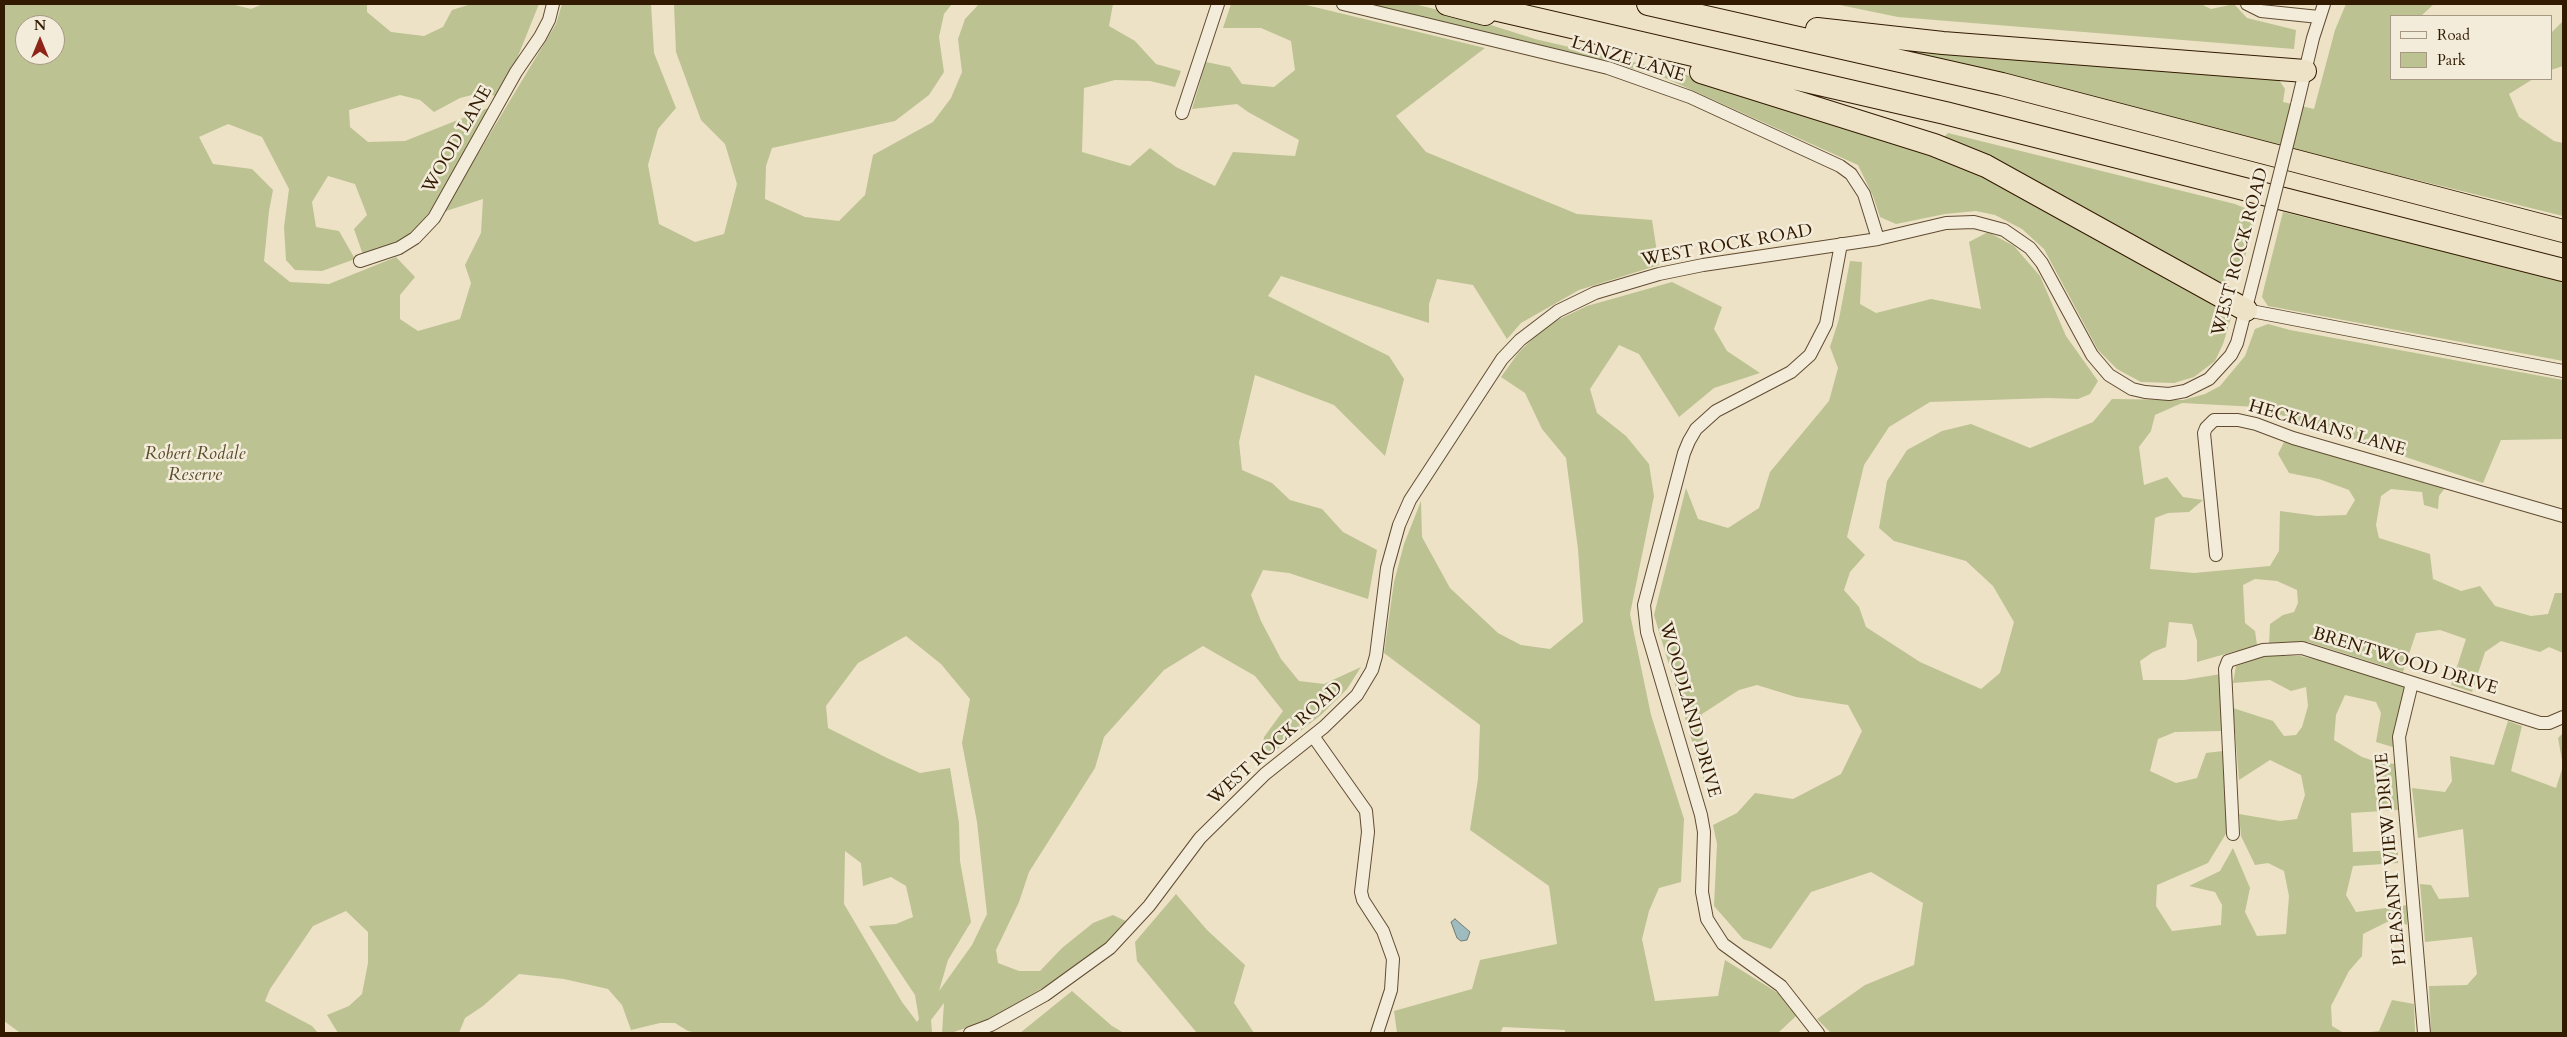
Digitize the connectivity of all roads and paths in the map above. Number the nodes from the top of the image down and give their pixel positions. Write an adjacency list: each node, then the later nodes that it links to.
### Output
1 (553, 4): 16 (street, WOOD LANE)
2 (1218, 4): 12 (street)
3 (1343, 4): 14 (street, LANZE LANE)
4 (1447, 4): 18 (highway)
5 (1472, 4): 17 (highway)
6 (1648, 4): 13 (highway)
7 (1676, 4): 11 (highway)
8 (2247, 4): 10 (street)
9 (2324, 4): 10 (street, WEST ROCK ROAD)
10 (2319, 17): 11 (street, WEST ROCK ROAD)
11 (2305, 71): 18 (street, WEST ROCK ROAD, bridge)
12 (1182, 113)
13 (2563, 231)
14 (1878, 239): 15 (street, WEST ROCK ROAD); 18 (street, WEST ROCK ROAD)
15 (1841, 244): 24 (street, WEST ROCK ROAD); 28 (street, WOODLAND DRIVE)
16 (360, 261)
17 (2563, 270)
18 (2246, 310): 19 (street)
19 (2563, 371)
20 (2563, 516): 21 (street, HECKMANS LANE)
21 (2216, 555)
22 (2412, 682): 23 (street, BRENTWOOD DRIVE); 25 (street, BRENTWOOD DRIVE); 29 (street, PLEASANT VIEW DRIVE)
23 (2563, 716)
24 (1313, 736): 26 (street, WEST ROCK ROAD); 27 (street)
25 (2233, 834)
26 (970, 1033)
27 (1377, 1033)
28 (1818, 1033)
29 (2424, 1033)

